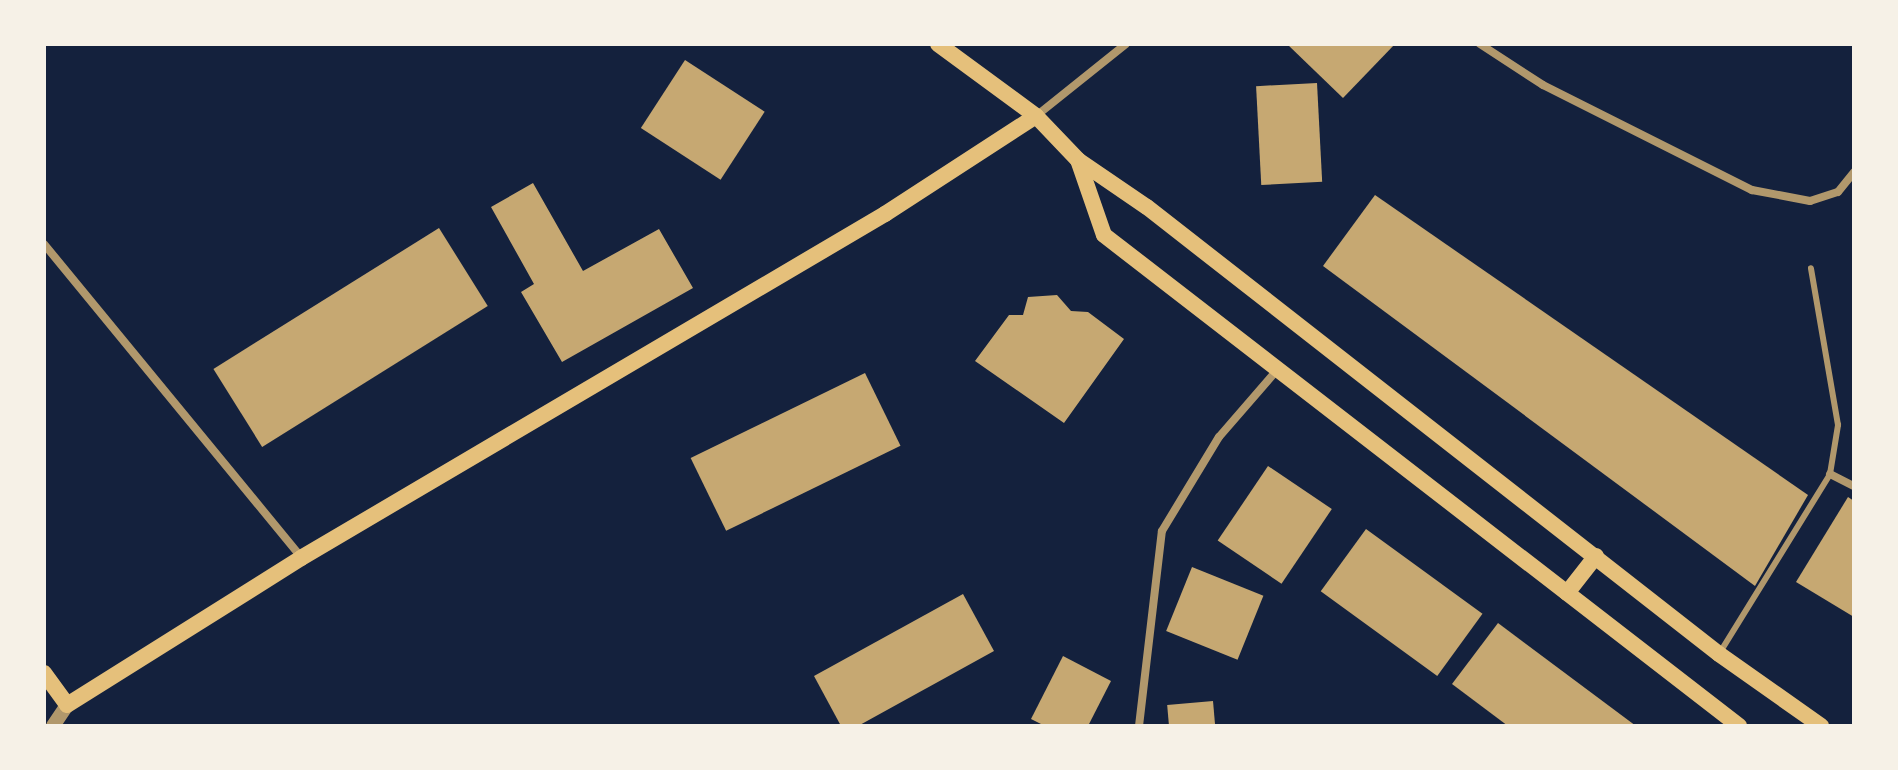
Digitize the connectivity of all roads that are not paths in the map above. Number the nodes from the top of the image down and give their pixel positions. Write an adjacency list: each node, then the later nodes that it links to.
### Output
1 (938, 44): 4 (main road)
2 (1126, 44): 4 (street)
3 (1480, 44): 6 (street)
4 (1036, 116): 5 (main road); 13 (main road)
5 (1078, 160): 9 (main road); 12 (main road)
6 (1854, 172)
7 (44, 244): 13 (street)
8 (1811, 268): 10 (lane)
9 (1277, 370): 14 (main road); 19 (street)
10 (1830, 474): 11 (street); 15 (lane)
11 (1854, 486)
12 (1596, 556): 14 (main road); 15 (main road)
13 (301, 558): 17 (main road)
14 (1567, 593): 20 (main road)
15 (1719, 654): 21 (main road)
16 (44, 673): 17 (main road)
17 (67, 705): 18 (street)
18 (53, 726)
19 (1139, 726)
20 (1739, 726)
21 (1821, 726)

